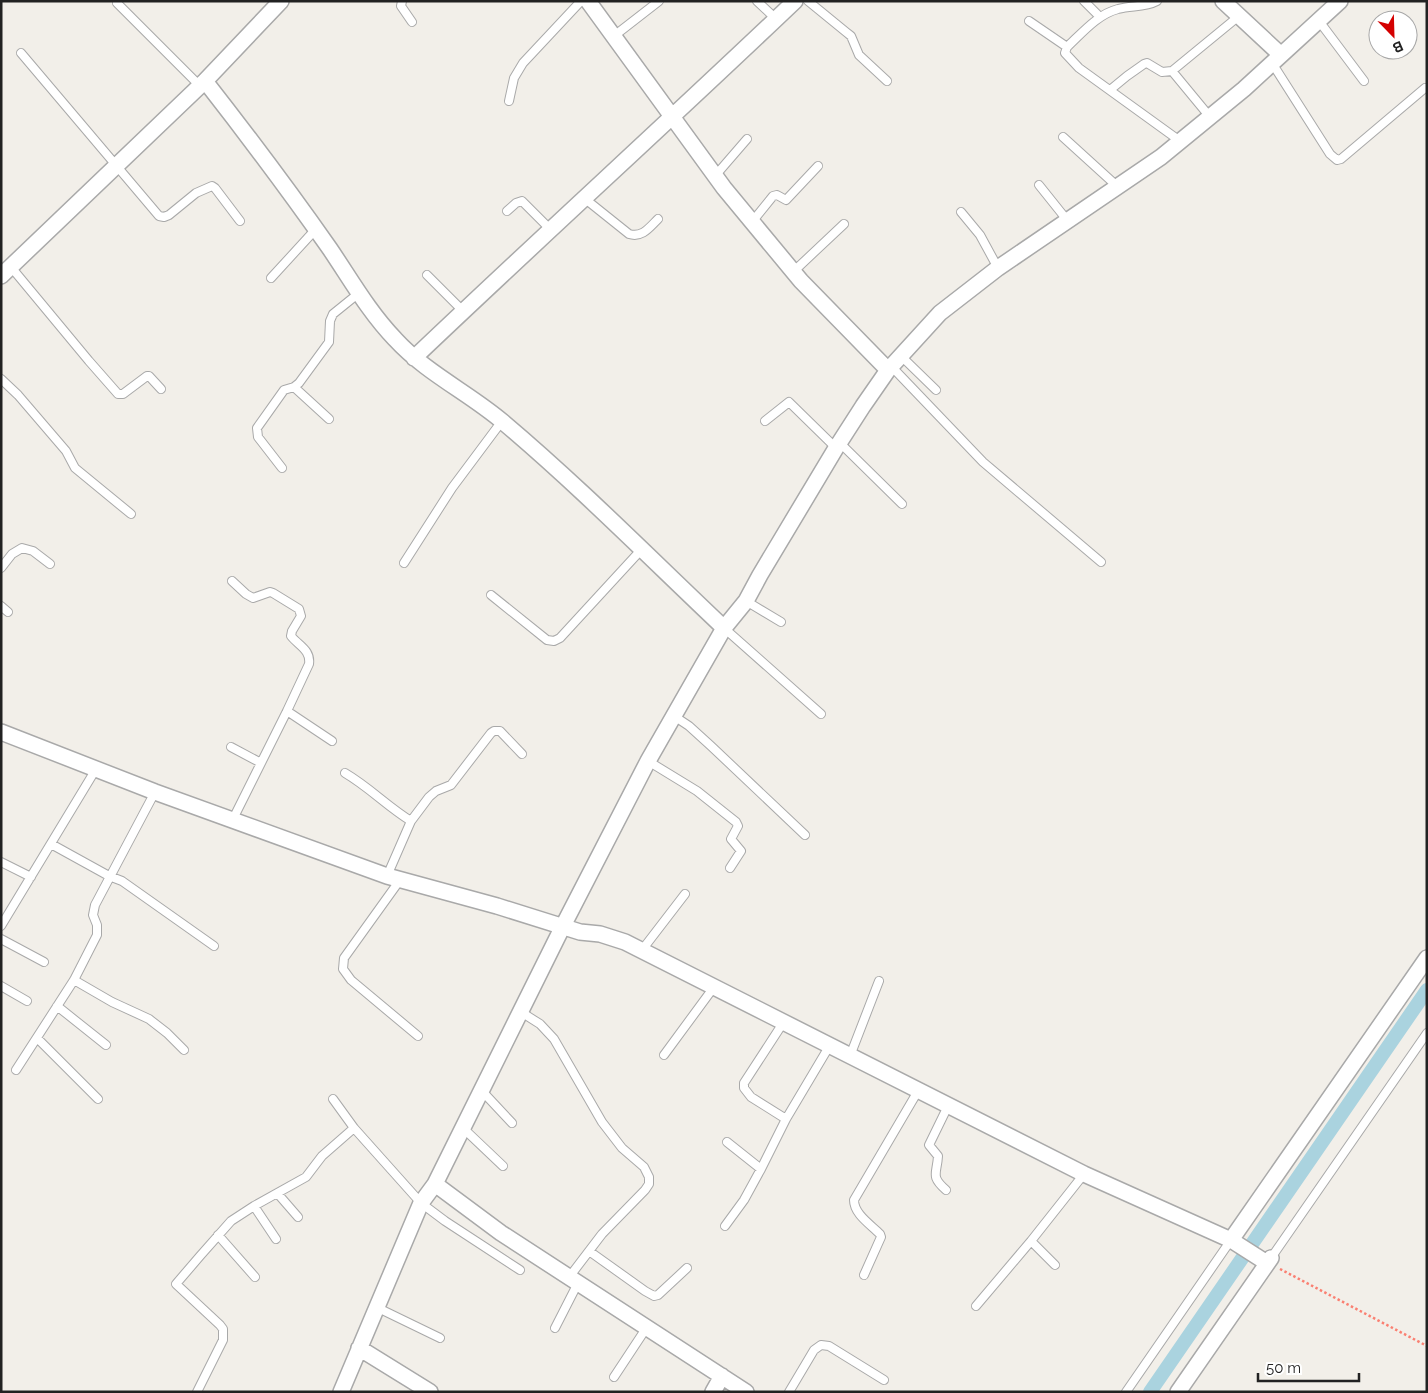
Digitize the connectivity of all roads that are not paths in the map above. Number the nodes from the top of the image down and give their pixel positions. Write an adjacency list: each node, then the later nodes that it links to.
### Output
1 (281, 1): 27 (street)
2 (402, 1): 19 (lane)
3 (581, 1): 30 (lane)
4 (588, 1): 20 (street)
5 (659, 1): 20 (lane)
6 (757, 1): 16 (lane)
7 (796, 1): 16 (street)
8 (808, 1): 26 (lane)
9 (1084, 1): 14 (lane)
10 (1157, 1): 14 (lane)
11 (1223, 1): 15 (street)
12 (1340, 1): 18 (street)
13 (117, 3): 27 (lane)
14 (1100, 16): 21 (lane)
15 (1239, 16): 23 (street); 24 (lane)
16 (776, 20): 31 (street)
17 (1029, 21): 21 (lane)
18 (1319, 21): 23 (street); 25 (lane)
19 (412, 22)
20 (614, 36): 31 (street)
21 (1067, 47): 29 (lane)
22 (21, 53): 36 (lane)
23 (1276, 59): 28 (lane); 32 (street)
24 (1172, 70): 29 (lane); 32 (lane)
25 (1364, 80)
26 (887, 81)
27 (202, 83): 36 (street); 50 (street)
28 (1425, 88)
29 (1110, 90): 35 (lane)
30 (509, 101)
31 (673, 117): 38 (street); 41 (street)
32 (1210, 117): 35 (street)
33 (1063, 137): 40 (lane)
34 (747, 139): 38 (lane)
35 (1180, 141): 40 (street)
36 (117, 166): 46 (lane); 52 (street)
37 (818, 166): 47 (lane)
38 (715, 176): 47 (street)
39 (1039, 185): 45 (lane)
40 (1118, 187): 45 (street)
41 (584, 198): 44 (lane); 49 (street)
42 (507, 211): 49 (lane)
43 (960, 212): 51 (lane)
44 (658, 219)
45 (1067, 220): 51 (street)
46 (240, 221)
47 (752, 222): 53 (street)
48 (844, 224): 53 (lane)
49 (550, 229): 57 (street)
50 (315, 230): 55 (lane); 56 (street)
51 (998, 268): 59 (street)
52 (6, 271): 62 (lane)
53 (793, 272): 59 (street)
54 (427, 274): 57 (lane)
55 (271, 278)
56 (359, 293): 58 (street); 61 (lane)
57 (463, 311): 58 (street)
58 (414, 358): 65 (street)
59 (893, 364): 63 (lane); 67 (street); 73 (lane)
60 (1, 379): 70 (lane)
61 (294, 387): 64 (lane); 68 (lane)
62 (161, 389)
63 (936, 390)
64 (329, 419)
65 (502, 421): 71 (street); 72 (lane)
66 (765, 421): 67 (lane)
67 (838, 445): 69 (lane); 78 (street)
68 (282, 468)
69 (902, 504)
70 (131, 514)
71 (641, 550): 77 (lane); 80 (street)
72 (404, 562)
73 (1101, 562)
74 (50, 564): 75 (lane)
75 (1, 568)
76 (232, 581): 81 (lane)
77 (491, 595)
78 (746, 601): 79 (lane); 80 (street)
79 (781, 622)
80 (724, 628): 82 (lane); 83 (street)
81 (288, 711): 85 (lane); 89 (lane)
82 (821, 714)
83 (674, 716): 88 (street); 95 (lane)
84 (1, 732): 90 (street)
85 (332, 741)
86 (232, 747): 89 (lane)
87 (522, 754): 94 (lane)
88 (648, 761): 98 (lane); 104 (street)
89 (261, 763): 93 (lane)
90 (96, 769): 92 (street); 96 (lane)
91 (345, 773): 94 (lane)
92 (155, 792): 93 (street); 99 (lane)
93 (232, 821): 101 (street)
94 (412, 821): 101 (lane)
95 (805, 835)
96 (51, 844): 99 (lane); 100 (lane)
97 (1, 862): 100 (lane)
98 (730, 868)
99 (109, 876): 106 (lane); 110 (lane)
100 (31, 877): 103 (lane)
101 (393, 878): 104 (street); 119 (lane)
102 (686, 894): 107 (lane)
103 (1, 926)
104 (563, 926): 107 (street); 116 (street)
105 (1, 939): 109 (lane)
106 (214, 946)
107 (642, 950): 113 (street)
108 (1427, 958): 149 (street)
109 (44, 962)
110 (74, 980): 115 (lane); 123 (lane)
111 (879, 981): 125 (lane)
112 (1, 986): 114 (lane)
113 (714, 987): 117 (street); 124 (lane)
114 (27, 1001)
115 (57, 1006): 120 (lane); 121 (lane)
116 (520, 1012): 127 (street); 150 (lane)
117 (783, 1023): 122 (street); 132 (lane)
118 (1427, 1033): 151 (lane)
119 (418, 1036)
120 (37, 1038): 126 (lane); 129 (lane)
121 (106, 1045)
122 (830, 1046): 125 (street); 132 (lane)
123 (184, 1050)
124 (664, 1055)
125 (850, 1056): 128 (street)
126 (16, 1070)
127 (482, 1091): 133 (lane); 135 (street)
128 (918, 1091): 131 (street); 155 (lane)
129 (98, 1099)
130 (333, 1099): 134 (lane)
131 (948, 1106): 139 (street); 140 (lane)
132 (786, 1119): 138 (lane)
133 (512, 1123)
134 (354, 1128): 141 (lane); 142 (lane)
135 (463, 1128): 137 (lane); 142 (street)
136 (727, 1142): 138 (lane)
137 (502, 1166)
138 (761, 1169): 145 (lane)
139 (1084, 1174): 148 (lane); 149 (street)
140 (946, 1190)
141 (278, 1194): 143 (lane); 144 (lane)
142 (428, 1194): 154 (lane); 157 (street); 159 (street)
143 (254, 1206): 146 (lane); 147 (lane)
144 (298, 1217)
145 (725, 1226)
146 (218, 1235): 156 (lane); 167 (lane)
147 (276, 1239)
148 (1031, 1241): 152 (lane); 158 (lane)
149 (1235, 1242): 151 (street); 172 (lane)
150 (589, 1251): 153 (lane); 157 (lane)
151 (1266, 1259): 173 (street)
152 (1055, 1264)
153 (687, 1268)
154 (520, 1270)
155 (864, 1275)
156 (255, 1276)
157 (574, 1285): 160 (lane); 161 (street)
158 (976, 1306)
159 (376, 1307): 162 (lane); 163 (street)
160 (555, 1328)
161 (645, 1330): 164 (lane); 166 (street)
162 (440, 1338)
163 (359, 1348): 168 (street); 169 (street)
164 (614, 1377)
165 (884, 1380): 171 (lane)
166 (718, 1383): 170 (street)
167 (197, 1392)
168 (341, 1392)
169 (430, 1392)
170 (746, 1392)
171 (789, 1392)
172 (1126, 1392)
173 (1178, 1392)

